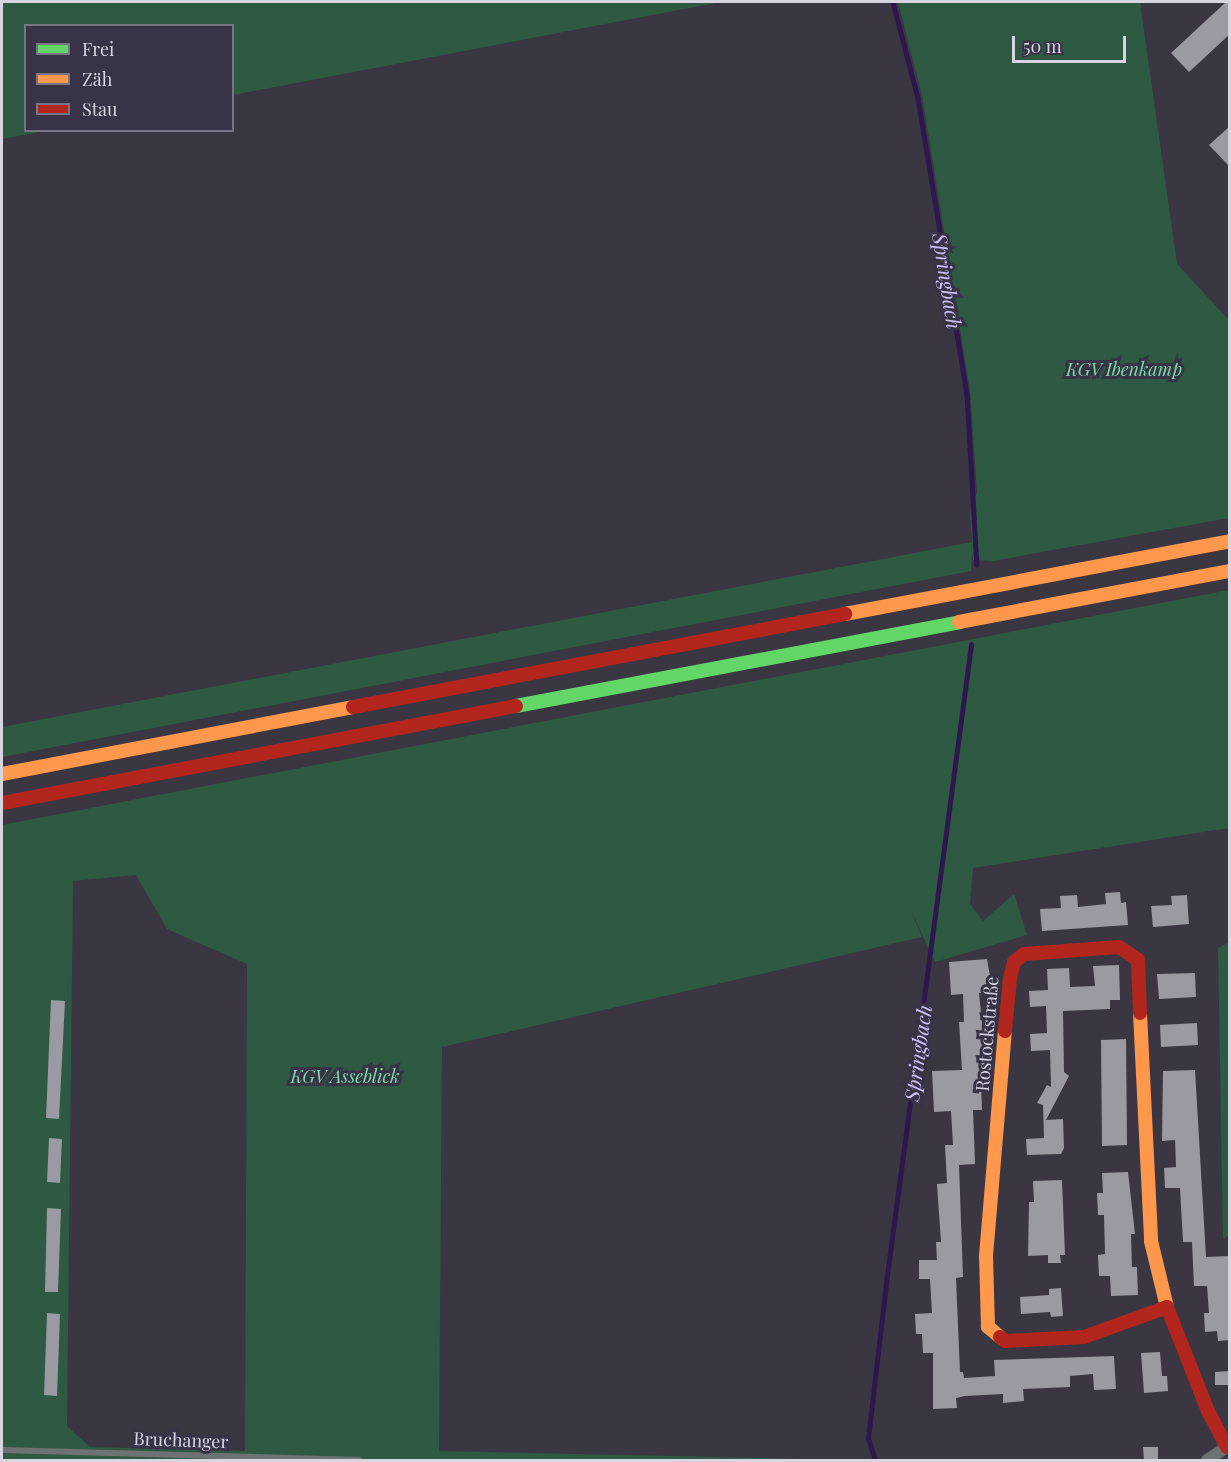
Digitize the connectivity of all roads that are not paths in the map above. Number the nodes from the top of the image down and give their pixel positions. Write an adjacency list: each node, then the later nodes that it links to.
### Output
1 (1230, 540): 3 (main road)
2 (1230, 571): 4 (main road)
3 (2, 774)
4 (2, 802)
5 (1167, 1307): 5 (main road, Rostockstraße); 6 (main road, Rostockstraße)
6 (1228, 1446): 9 (street)
7 (2, 1450): 8 (lane, Bruchanger)
8 (360, 1461)
9 (1207, 1461)

